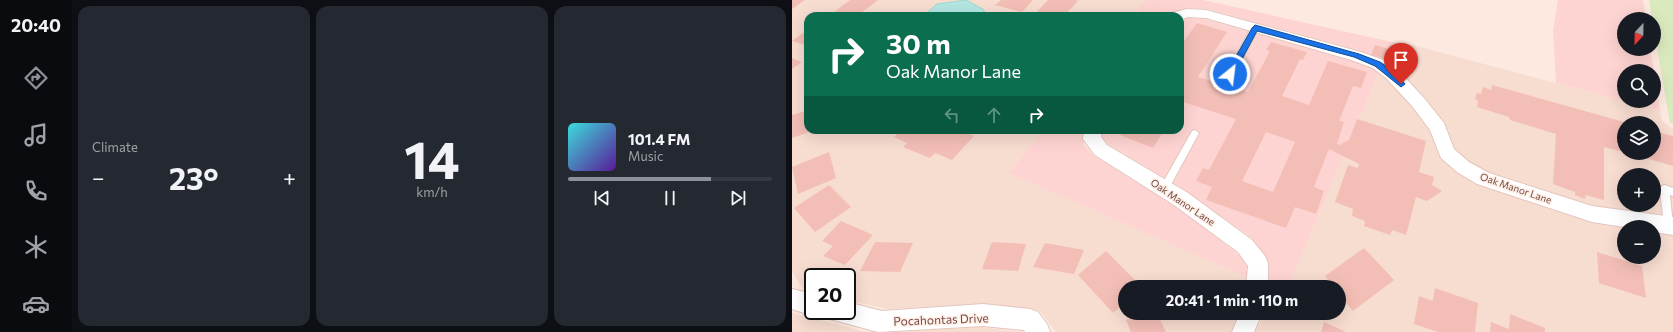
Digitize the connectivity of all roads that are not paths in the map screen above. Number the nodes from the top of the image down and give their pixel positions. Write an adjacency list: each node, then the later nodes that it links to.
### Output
1 (1184, 13): 2 (street, Oak Manor Lane)
2 (1255, 28): 3 (lane); 8 (street, Oak Manor Lane)
3 (1230, 74)
4 (1195, 133): 6 (lane)
5 (1093, 134): 6 (street, Oak Manor Lane)
6 (1164, 189): 9 (street, Oak Manor Lane)
7 (1673, 192): 8 (lane)
8 (1671, 225)
9 (1258, 280)
10 (792, 299): 11 (street)
11 (804, 302)
12 (856, 318): 14 (street, Pocahontas Drive)
13 (1248, 320): 16 (street)
14 (880, 327): 15 (street, Pocahontas Drive)
15 (1039, 332)
16 (1243, 332)

